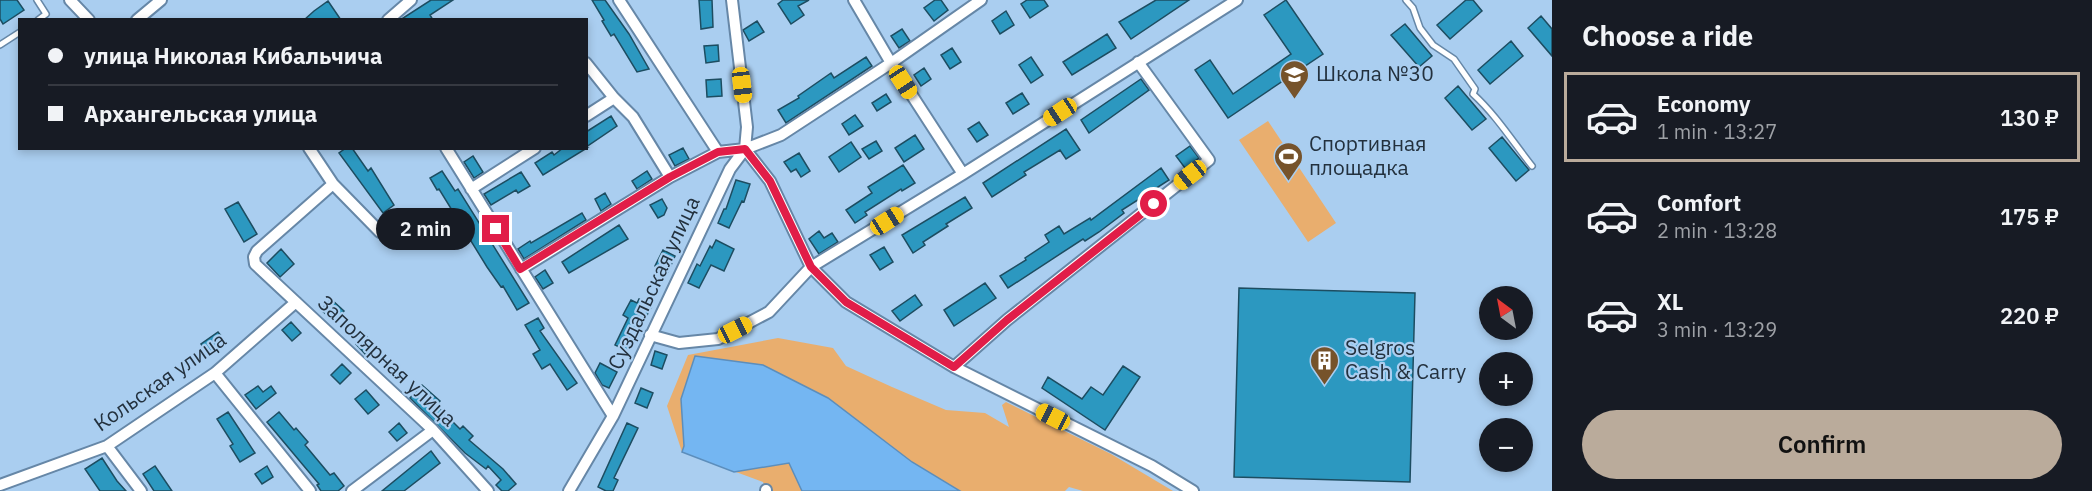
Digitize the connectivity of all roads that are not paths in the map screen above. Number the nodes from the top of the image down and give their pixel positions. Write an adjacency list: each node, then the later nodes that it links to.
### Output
1 (37, 0): 11 (lane)
2 (70, 0): 12 (street)
3 (161, 0): 13 (street)
4 (411, 0): 14 (street)
5 (619, 0): 26 (street)
6 (732, 0): 22 (street)
7 (854, 0): 18 (street)
8 (981, 0): 18 (street)
9 (1237, 0): 17 (street)
10 (1406, 0): 27 (lane)
11 (41, 18)
12 (87, 18)
13 (139, 18)
14 (390, 18)
15 (18, 33): 16 (lane)
16 (0, 45)
17 (1138, 62): 28 (street); 37 (street)
18 (891, 63): 22 (street); 28 (street)
19 (588, 66): 20 (street)
20 (614, 98): 21 (street); 29 (street)
21 (588, 115)
22 (745, 149): 26 (street); 33 (street); 36 (street, Суздальская улица)
23 (310, 150): 30 (street)
24 (447, 150): 31 (street)
25 (532, 150): 31 (street)
26 (718, 152): 29 (street)
27 (1532, 166)
28 (963, 174): 33 (street)
29 (670, 177): 34 (street)
30 (333, 184): 32 (street); 35 (street, Заполярная улица)
31 (471, 189): 34 (street)
32 (380, 232)
33 (811, 267): 36 (street); 37 (street)
34 (520, 269): 39 (street)
35 (296, 302): 38 (street, Кольская улица); 40 (street, Заполярная улица)
36 (650, 335): 39 (street, Суздальская улица)
37 (954, 367): 48 (street)
38 (215, 373): 41 (street, Кольская улица); 45 (street)
39 (612, 416): 47 (street, Суздальская улица)
40 (433, 430): 43 (street, Заполярная улица); 46 (street)
41 (107, 446): 42 (street, Кольская улица); 44 (street)
42 (0, 485)
43 (485, 490)
44 (141, 491)
45 (310, 491)
46 (352, 491)
47 (569, 491)
48 (1192, 491)

